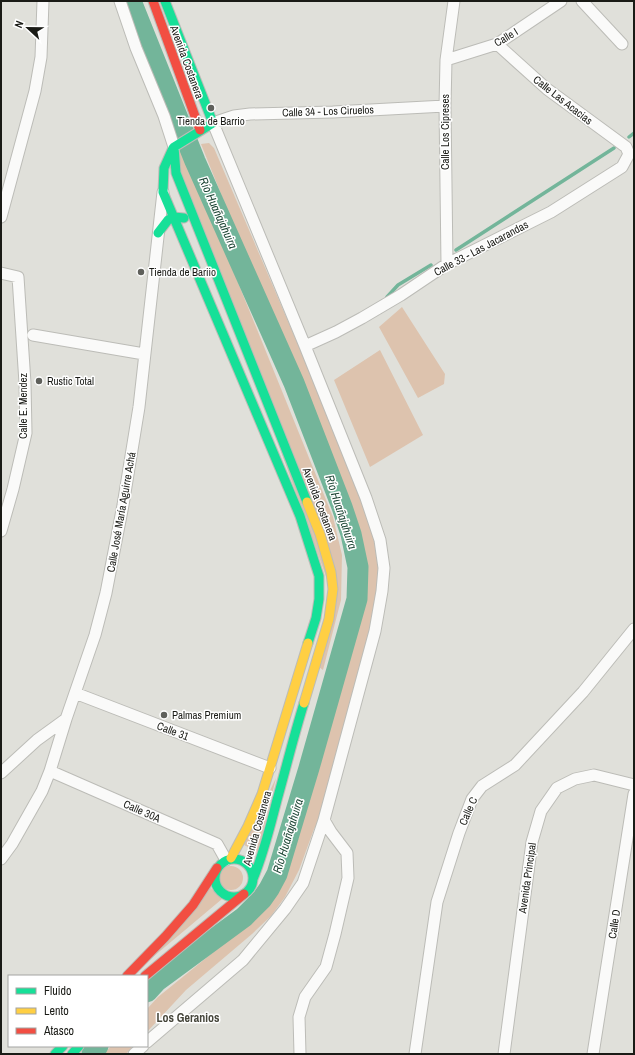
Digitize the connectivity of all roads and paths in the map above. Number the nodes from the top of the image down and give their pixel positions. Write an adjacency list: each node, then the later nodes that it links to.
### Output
1 (43, 1): 18 (street)
2 (120, 1): 14 (street)
3 (153, 1): 13 (main road, Avenida Costanera)
4 (166, 1): 12 (main road, Avenida Costanera)
5 (454, 1): 10 (street, Calle Los Cipreses)
6 (561, 1): 8 (street, Calle I)
7 (582, 1): 9 (street)
8 (497, 44): 10 (street, Calle I); 15 (street, Calle Las Acacias)
9 (622, 44)
10 (446, 60): 11 (street, Calle Los Cipreses)
11 (445, 106): 12 (street, Calle 34 - Los Ciruelos); 21 (street, Calle Los Cipreses)
12 (213, 123): 13 (main road); 24 (street)
13 (197, 132): 14 (main road)
14 (174, 147): 16 (main road, Calle José María Aguirre Achá); 19 (main road, Avenida Costanera)
15 (630, 154): 21 (street, Calle 33 - Las Jacarandas)
16 (163, 192): 17 (main road, Avenida Costanera); 20 (street, Calle José María Aguirre Achá)
17 (174, 216): 19 (main road); 20 (main road); 30 (main road, Avenida Costanera)
18 (1, 217)
19 (195, 220): 39 (main road, Avenida Costanera)
20 (158, 233): 25 (street, Calle José María Aguirre Achá)
21 (447, 264): 24 (street, Calle 33 - Las Jacarandas)
22 (1, 273): 26 (street, Calle E. Mendez)
23 (33, 335): 25 (street)
24 (305, 346): 35 (street)
25 (144, 354): 28 (street, Calle José María Aguirre Achá)
26 (1, 531)
27 (634, 629): 45 (street, Calle C)
28 (75, 693): 29 (street, Calle José María Aguirre Achá); 30 (street, Calle 31)
29 (66, 719): 31 (street, Calle José María Aguirre Achá); 32 (street)
30 (270, 768): 37 (main road, Avenida Costanera)
31 (50, 771): 36 (street, Calle José María Aguirre Achá); 37 (street, Calle 30A)
32 (1, 773)
33 (634, 785): 46 (street, Avenida Principal)
34 (634, 794): 47 (street, Calle D)
35 (324, 820): 43 (street); 44 (street)
36 (1, 859)
37 (228, 859): 38 (main road); 39 (main road)
38 (217, 868): 40 (main road); 41 (main road)
39 (253, 879): 40 (main road)
40 (244, 894): 42 (main road)
41 (128, 975)
42 (146, 975)
43 (148, 1041)
44 (300, 1054)
45 (415, 1054)
46 (504, 1054)
47 (593, 1054)

